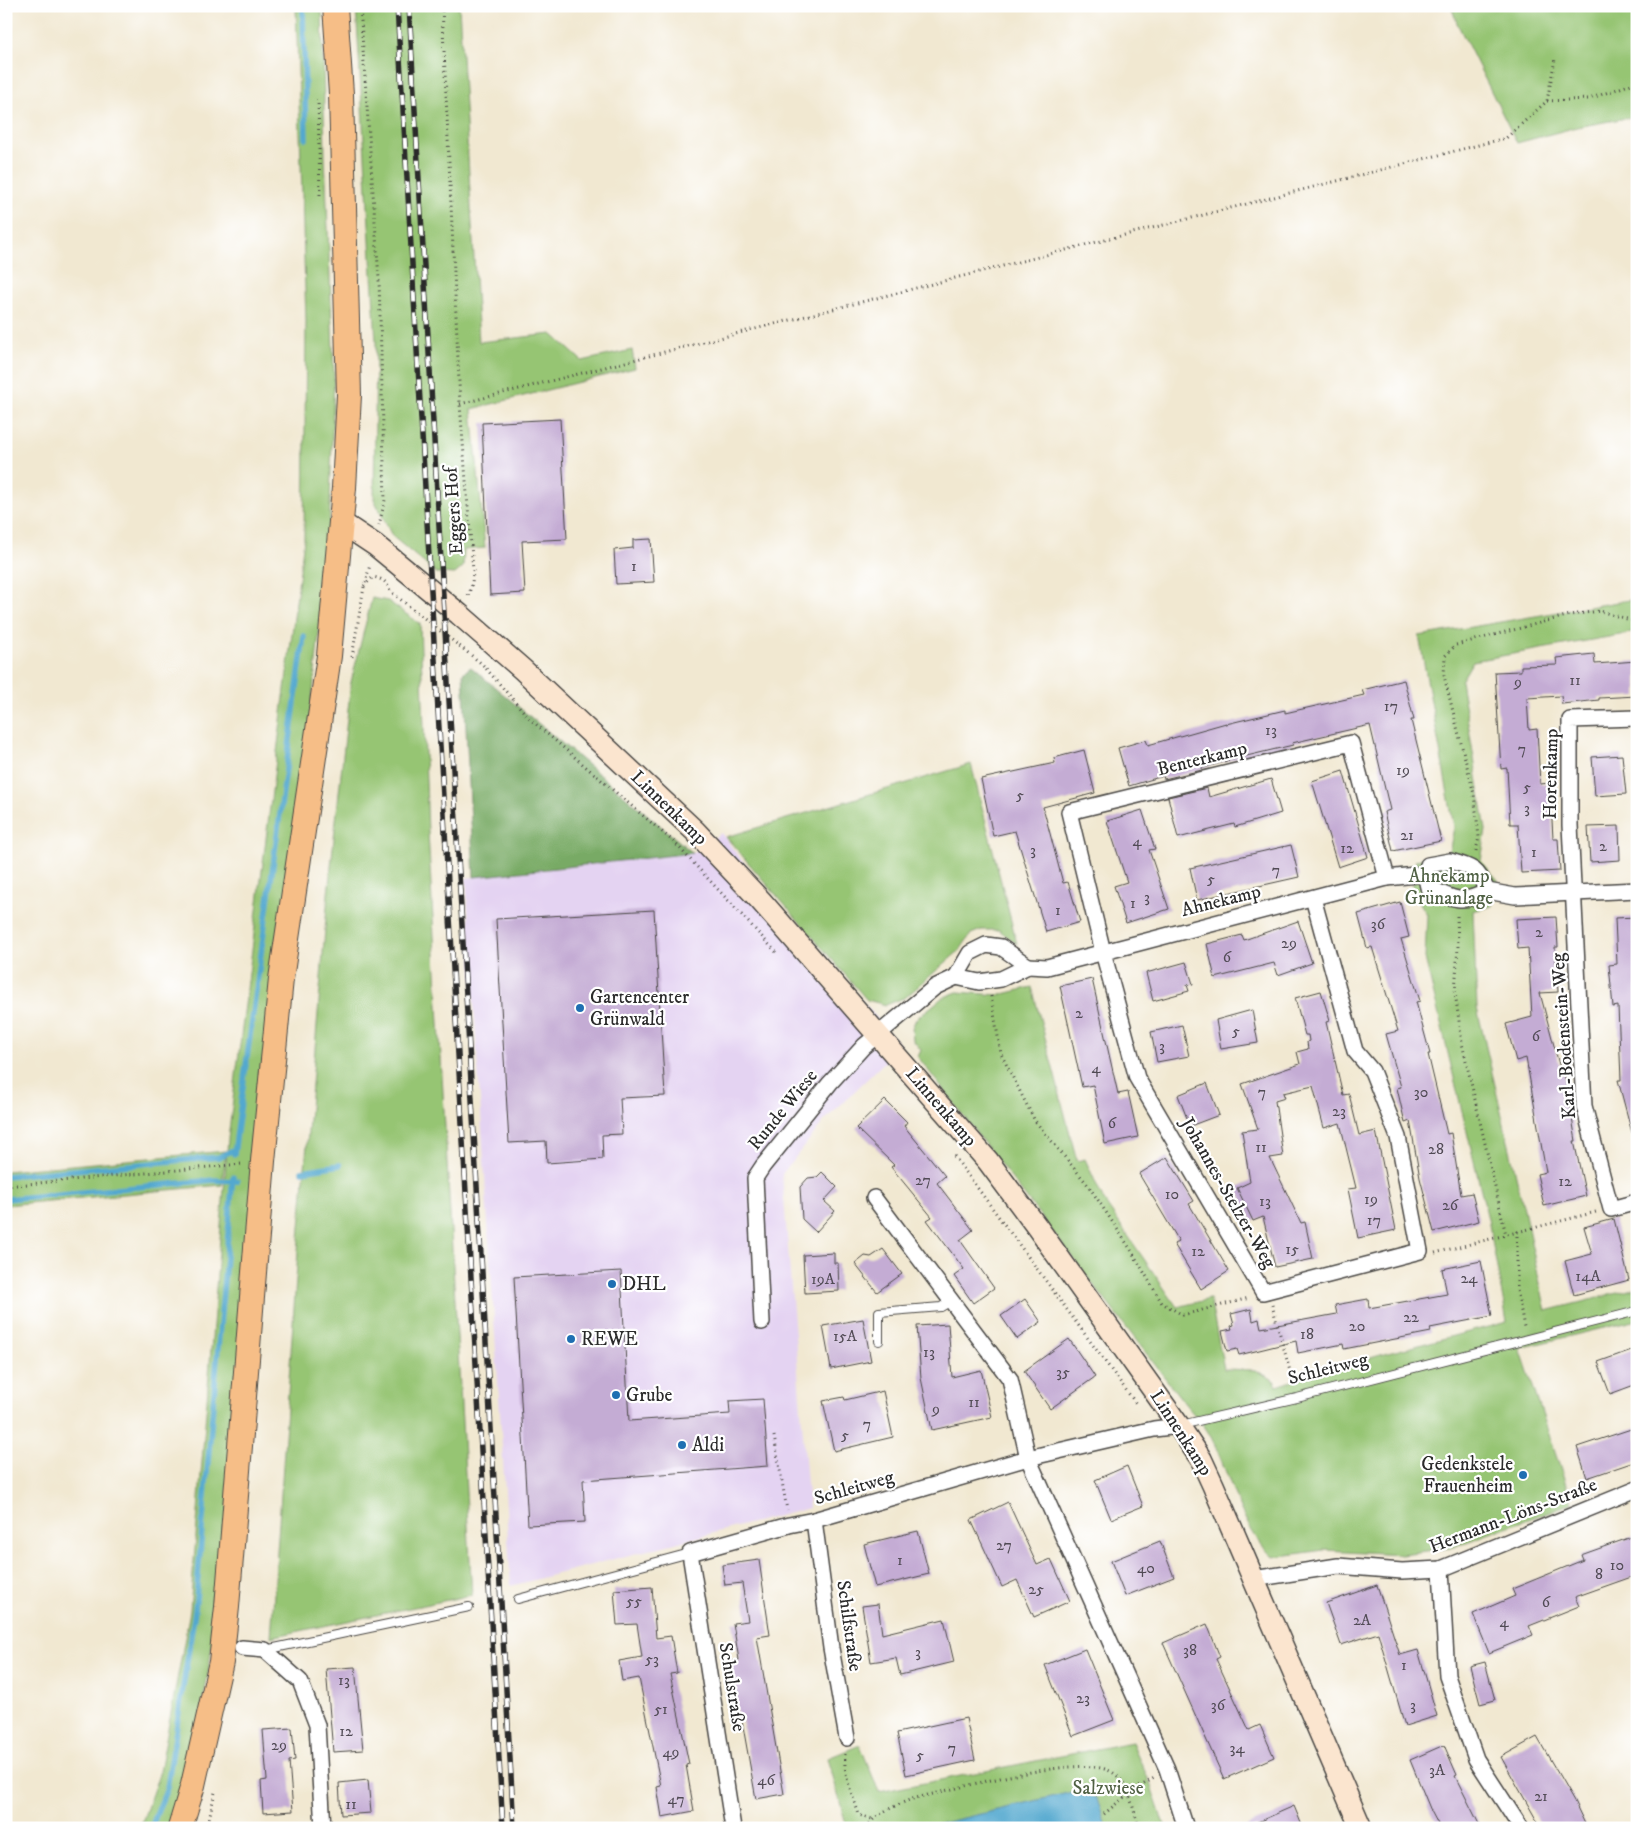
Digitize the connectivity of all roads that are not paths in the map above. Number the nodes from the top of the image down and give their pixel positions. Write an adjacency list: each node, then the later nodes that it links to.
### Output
1 (335, 6): 2 (main road)
2 (342, 523): 13 (main road, Linnenkamp); 32 (main road)
3 (1637, 718): 8 (street, Horenkamp)
4 (1425, 874): 5 (street, Ahnekamp); 7 (street); 7 (street, Ahnekamp)
5 (1387, 878): 9 (street, Ahnekamp); 10 (street, Benterkamp)
6 (1637, 890): 8 (street)
7 (1487, 891): 8 (street)
8 (1575, 892): 15 (street, Karl-Bodenstein-Weg)
9 (1313, 898): 10 (street, Ahnekamp); 10 (street, Johannes-Stelzer-Weg)
10 (1103, 952): 11 (street, Ahnekamp)
11 (1028, 966): 12 (street, Ahnekamp); 12 (street)
12 (956, 977): 13 (street, Runde Wiese)
13 (878, 1034): 18 (street, Runde Wiese); 20 (main road, Linnenkamp)
14 (874, 1198): 16 (street)
15 (1637, 1202)
16 (951, 1300): 19 (lane); 21 (street)
17 (1637, 1311): 20 (lane, Schleitweg)
18 (762, 1322)
19 (879, 1341)
20 (1179, 1426): 21 (street, Schleitweg); 26 (main road, Linnenkamp)
21 (1028, 1458): 23 (street, Schleitweg); 35 (street)
22 (1637, 1489): 25 (street, Hermann-Löns-Straße)
23 (814, 1520): 24 (street, Schleitweg); 31 (street, Schilfstraße)
24 (690, 1553): 27 (lane); 34 (street, Schulstraße)
25 (1441, 1569): 26 (street, Hermann-Löns-Straße); 37 (street)
26 (1253, 1578): 36 (main road, Linnenkamp)
27 (518, 1599)
28 (469, 1607): 30 (lane)
29 (242, 1648): 30 (street)
30 (265, 1650): 33 (street)
31 (847, 1738)
32 (180, 1828)
33 (323, 1828)
34 (733, 1828)
35 (1186, 1828)
36 (1361, 1828)
37 (1521, 1828)

